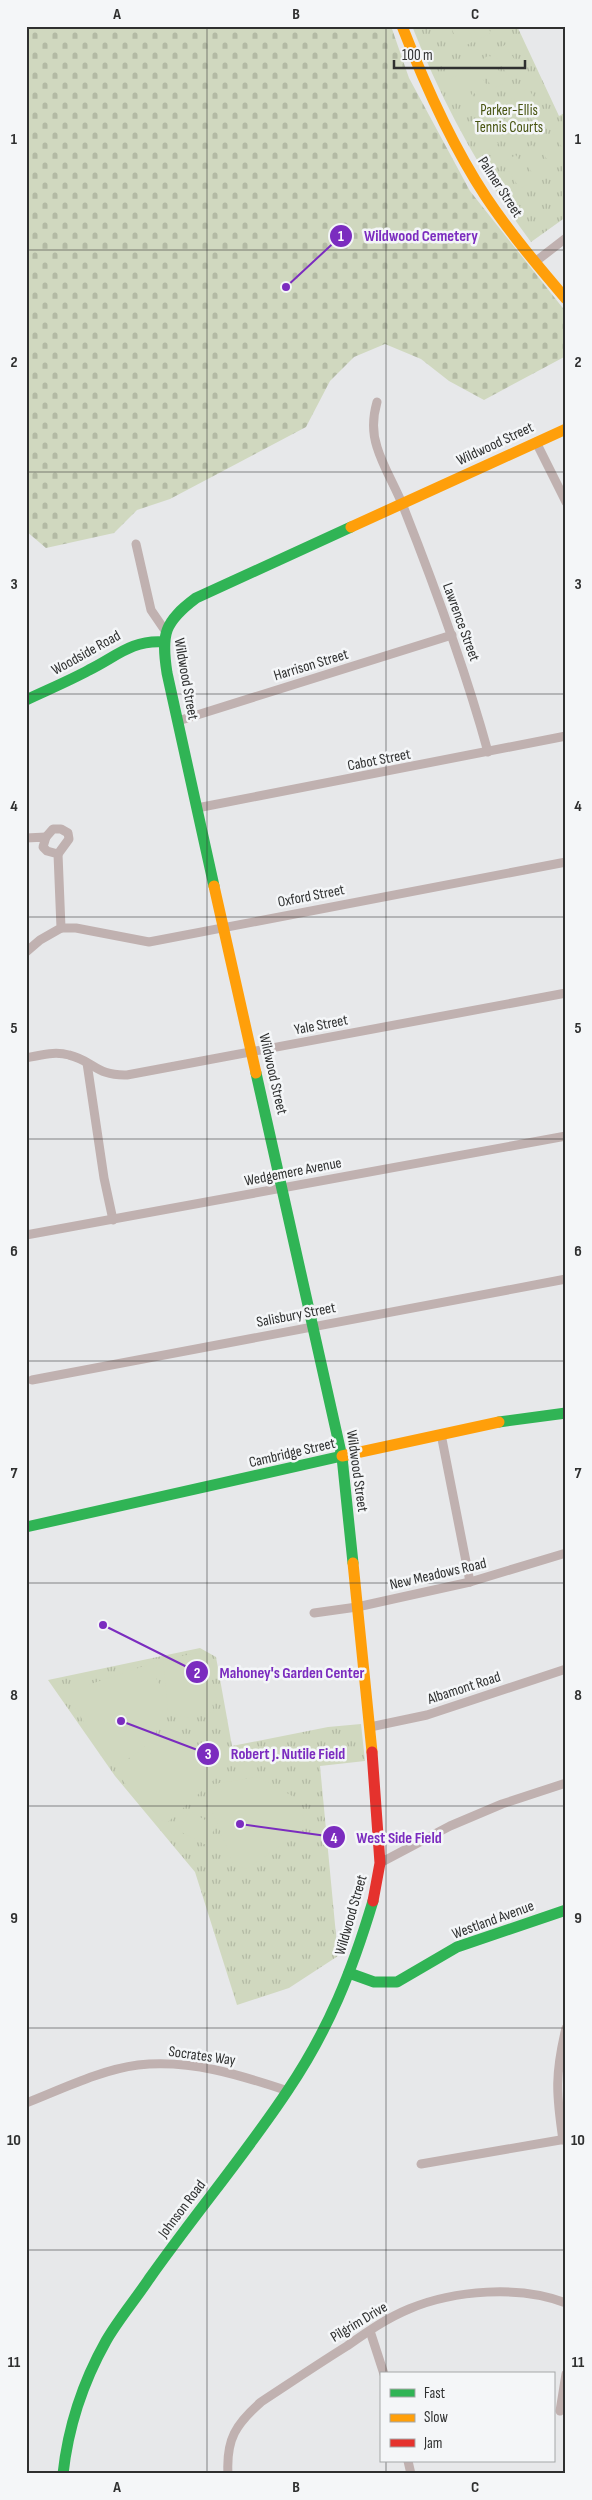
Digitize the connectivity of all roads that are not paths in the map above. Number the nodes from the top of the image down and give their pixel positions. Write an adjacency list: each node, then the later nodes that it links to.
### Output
1 (402, 26): 3 (main road, Palmer Street)
2 (566, 238): 3 (street)
3 (535, 262): 4 (main road, Palmer Street)
4 (566, 299)
5 (377, 402): 9 (street, Lawrence Street)
6 (566, 428): 7 (main road, Wildwood Street)
7 (536, 442): 8 (street); 9 (main road, Wildwood Street)
8 (566, 502)
9 (402, 504): 11 (main road, Wildwood Street); 12 (street, Lawrence Street)
10 (136, 544): 11 (street)
11 (164, 629): 13 (main road, Wildwood Street)
12 (452, 635): 15 (street, Harrison Street); 17 (street, Lawrence Street)
13 (163, 642): 14 (main road, Woodside Road); 15 (main road, Wildwood Street)
14 (26, 700)
15 (178, 720): 18 (main road, Wildwood Street)
16 (566, 736): 17 (street, Cabot Street)
17 (488, 752): 18 (street, Cabot Street)
18 (198, 808): 23 (main road, Wildwood Street)
19 (46, 837): 20 (street); 21 (street); 21 (street)
20 (26, 838)
21 (58, 854): 24 (street)
22 (566, 862): 23 (street, Oxford Street)
23 (223, 927): 24 (street, Oxford Street); 27 (main road, Wildwood Street)
24 (61, 928): 25 (street)
25 (26, 952)
26 (566, 993): 27 (street, Yale Street)
27 (252, 1052): 29 (street, Yale Street); 31 (main road, Wildwood Street)
28 (26, 1058): 29 (street, Yale Street)
29 (87, 1064): 32 (street)
30 (566, 1136): 31 (street, Wedgemere Avenue)
31 (283, 1188): 32 (street, Wedgemere Avenue); 35 (main road, Wildwood Street)
32 (113, 1220): 33 (street, Wedgemere Avenue)
33 (26, 1235)
34 (566, 1279): 35 (street, Salisbury Street)
35 (313, 1326): 36 (street, Salisbury Street); 39 (main road, Wildwood Street)
36 (32, 1380)
37 (566, 1413): 38 (main road, Cambridge Street)
38 (441, 1434): 39 (main road, Cambridge Street); 42 (street)
39 (342, 1457): 40 (main road, Cambridge Street); 43 (main road, Wildwood Street)
40 (26, 1527)
41 (566, 1552): 42 (street, New Meadows Road)
42 (470, 1582): 43 (street, New Meadows Road)
43 (357, 1607): 44 (street, New Meadows Road); 46 (main road, Wildwood Street)
44 (314, 1613)
45 (566, 1669): 46 (street, Albamont Road)
46 (370, 1727): 48 (main road, Wildwood Street)
47 (566, 1783): 48 (street)
48 (380, 1863): 50 (main road, Wildwood Street)
49 (566, 1910): 50 (main road, Westland Avenue)
50 (349, 1973): 52 (main road, Johnson Road)
51 (566, 2028): 54 (street)
52 (288, 2091): 53 (street, Socrates Way); 61 (main road, Johnson Road)
53 (26, 2103)
54 (564, 2139): 55 (street)
55 (421, 2164)
56 (566, 2303): 57 (street, Pilgrim Drive)
57 (370, 2331): 58 (street); 62 (street, Pilgrim Drive)
58 (383, 2372)
59 (566, 2374): 60 (street)
60 (560, 2411)
61 (63, 2474)
62 (228, 2474)

